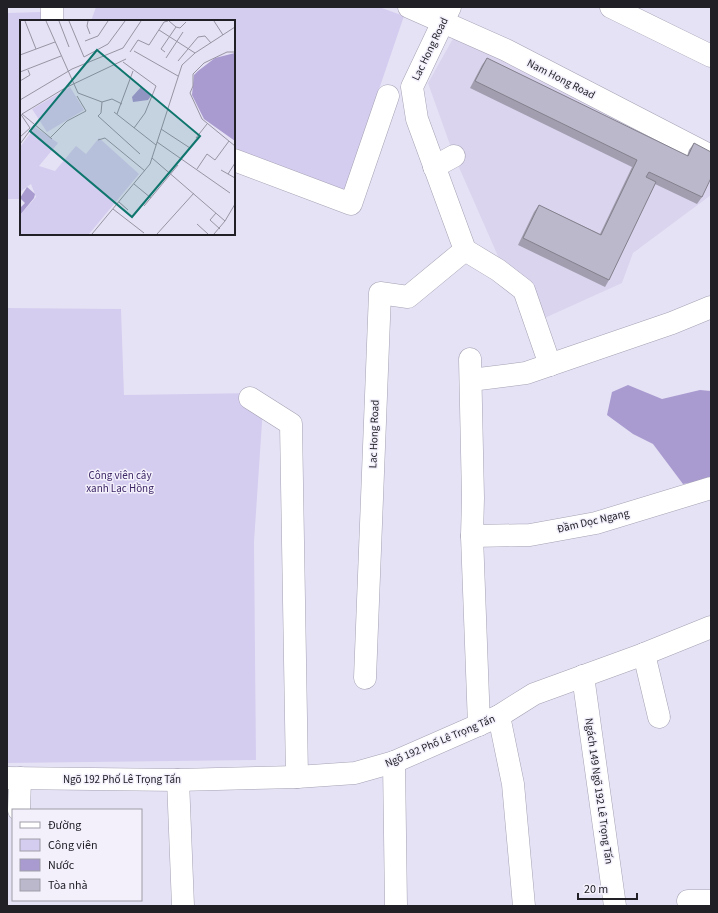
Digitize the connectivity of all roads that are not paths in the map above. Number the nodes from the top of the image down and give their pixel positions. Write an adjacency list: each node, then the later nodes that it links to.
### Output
1 (52, 7): 5 (street)
2 (409, 7): 4 (street, Nam Hong Road)
3 (610, 7): 6 (street)
4 (447, 14): 9 (street, Nam Hong Road); 11 (street, Lac Hong Road)
5 (52, 20)
6 (711, 56)
7 (388, 96): 10 (street)
8 (454, 156): 11 (street)
9 (711, 156)
10 (235, 160)
11 (434, 166): 12 (street, Lac Hong Road)
12 (466, 250): 15 (street); 23 (street, Lac Hong Road)
13 (711, 307): 15 (street)
14 (470, 359): 16 (street)
15 (550, 365): 16 (street)
16 (471, 380): 19 (street)
17 (250, 398): 28 (street)
18 (711, 488): 19 (street, Đầm Dọc Ngang)
19 (472, 536): 26 (street)
20 (711, 627): 21 (street, Ngõ 192 Phố Lê Trọng Tấn)
21 (644, 654): 22 (street, Ngõ 192 Phố Lê Trọng Tấn); 25 (street)
22 (583, 676): 24 (street, Ngõ 192 Phố Lê Trọng Tấn); 37 (street, Ngách 149 Ngõ 192 Lê Trọng Tấn)
23 (365, 678)
24 (499, 716): 26 (street, Ngõ 192 Phố Lê Trọng Tấn); 36 (street)
25 (659, 717)
26 (479, 725): 27 (street, Ngõ 192 Phố Lê Trọng Tấn)
27 (394, 762): 28 (street, Ngõ 192 Phố Lê Trọng Tấn); 35 (street)
28 (297, 777): 30 (street, Ngõ 192 Phố Lê Trọng Tấn)
29 (14, 778): 30 (street, Ngõ 192 Phố Lê Trọng Tấn); 31 (street)
30 (178, 780): 34 (street)
31 (19, 809)
32 (688, 901): 33 (street)
33 (711, 901)
34 (183, 906)
35 (396, 906)
36 (524, 906)
37 (615, 906)

